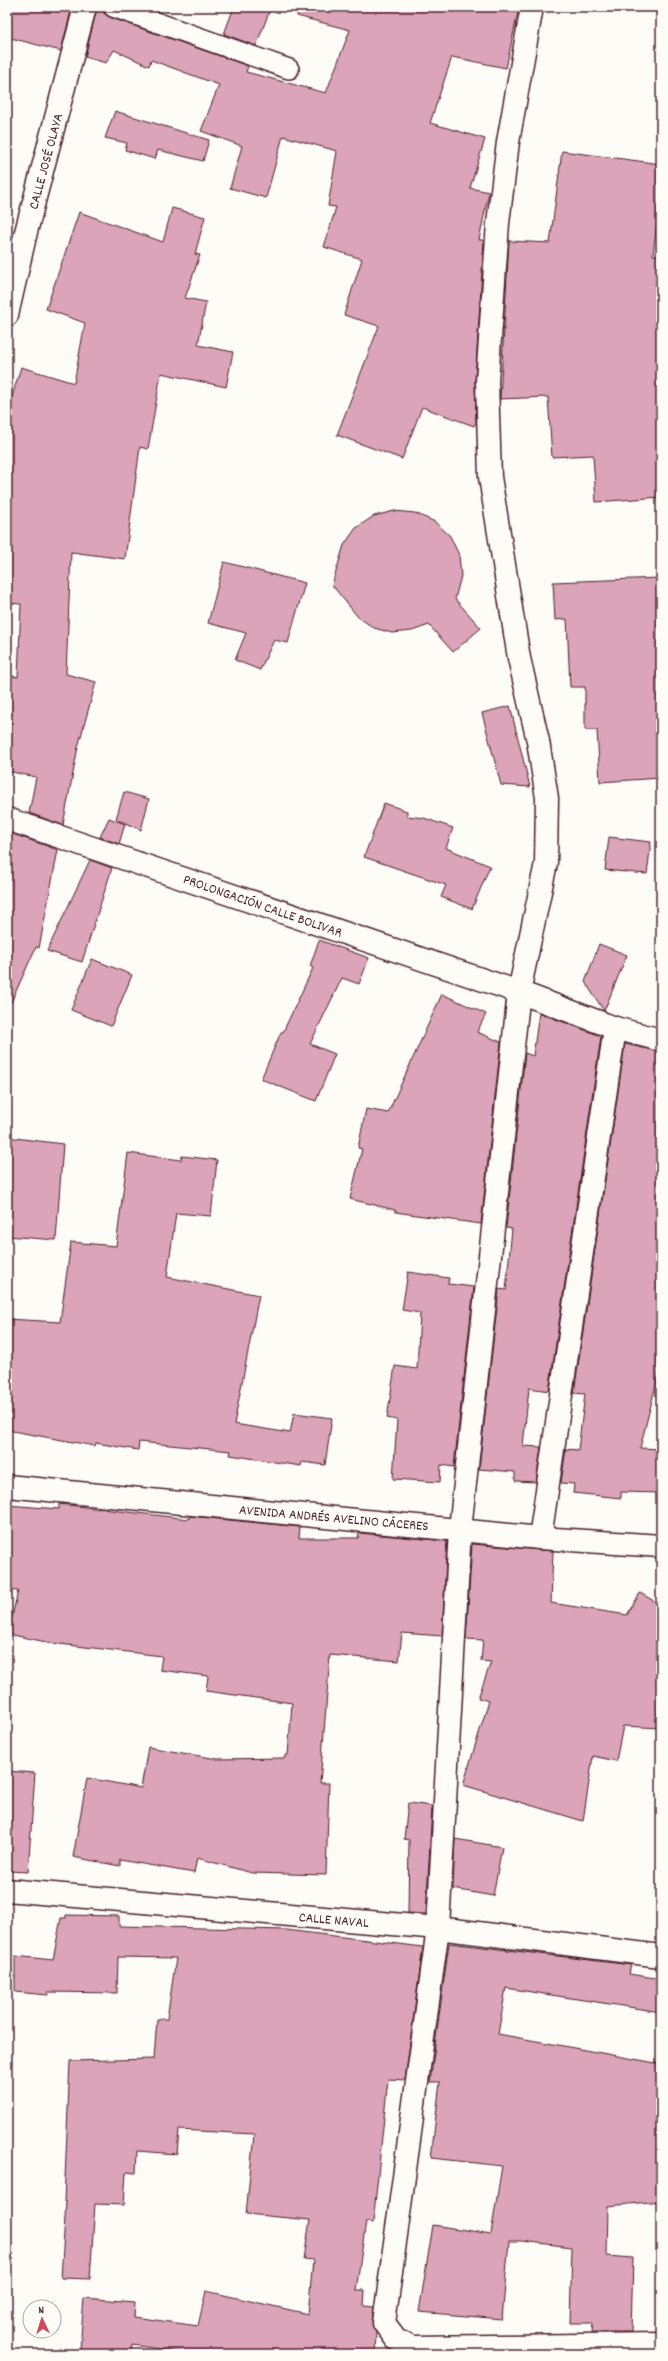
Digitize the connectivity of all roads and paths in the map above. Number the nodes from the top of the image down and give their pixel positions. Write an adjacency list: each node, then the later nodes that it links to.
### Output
1 (85, 7): 5 (street, CALLE JOSÉ OLAYA)
2 (113, 7): 4 (lane)
3 (532, 7): 7 (street)
4 (289, 69)
5 (7, 315)
6 (7, 819): 7 (street, PROLONGACIÓN CALLE BOLIVAR)
7 (519, 992): 8 (street, PROLONGACIÓN CALLE BOLIVAR); 11 (street)
8 (615, 1028): 9 (street, PROLONGACIÓN CALLE BOLIVAR); 12 (street)
9 (661, 1040)
10 (7, 1486): 11 (street, AVENIDA ANDRÉS AVELINO CÁCERES)
11 (460, 1529): 12 (street, AVENIDA ANDRÉS AVELINO CÁCERES); 15 (street)
12 (540, 1538): 13 (street, AVENIDA ANDRÉS AVELINO CÁCERES)
13 (661, 1546)
14 (7, 1890): 15 (street, CALLE NAVAL)
15 (438, 1928): 16 (street, CALLE NAVAL); 17 (street)
16 (661, 1956)
17 (661, 2344)

